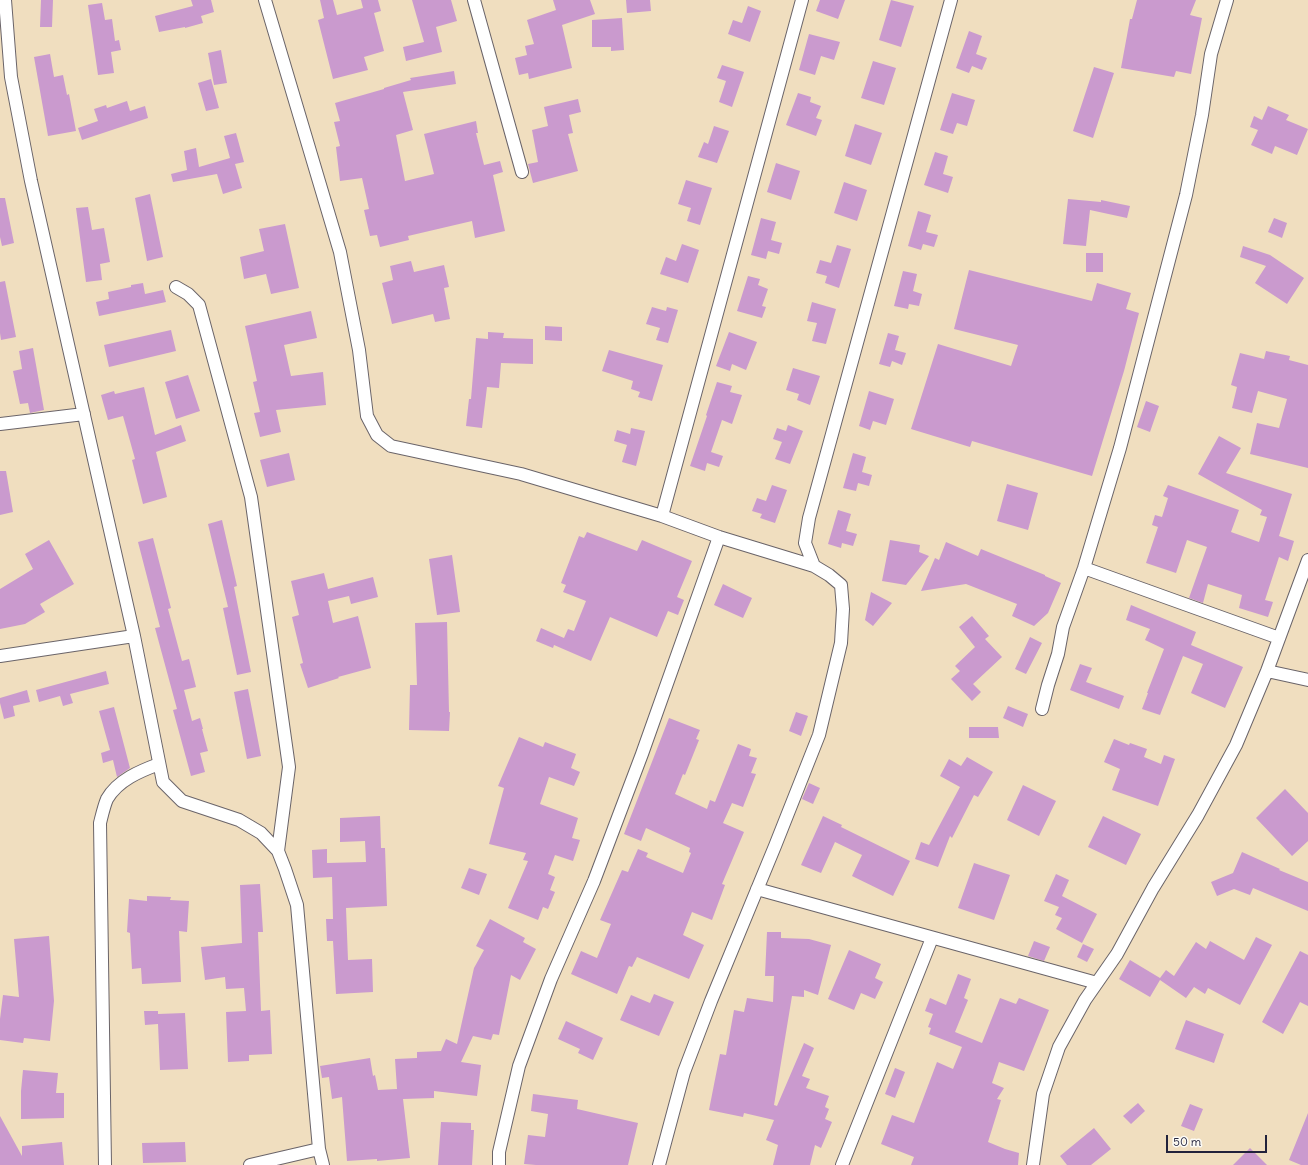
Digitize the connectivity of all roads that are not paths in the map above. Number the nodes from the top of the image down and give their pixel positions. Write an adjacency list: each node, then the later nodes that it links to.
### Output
1 (5, 0): 9 (street)
2 (265, 0): 11 (street)
3 (474, 0): 7 (street)
4 (802, 0): 11 (street)
5 (951, 0): 14 (street)
6 (1228, 0): 15 (street)
7 (522, 172)
8 (176, 287): 23 (street)
9 (84, 414): 10 (street); 16 (street)
10 (0, 424)
11 (662, 516): 12 (street)
12 (719, 537): 14 (street); 31 (street)
13 (1308, 560): 17 (street)
14 (814, 566): 24 (street)
15 (1084, 568): 17 (street); 21 (street)
16 (134, 636): 18 (street); 22 (street)
17 (1279, 638): 19 (street)
18 (0, 656)
19 (1267, 671): 20 (street); 26 (street)
20 (1308, 680)
21 (1042, 709)
22 (159, 764): 23 (street); 28 (street)
23 (278, 851): 27 (street)
24 (757, 889): 25 (street); 32 (street)
25 (932, 938): 26 (street); 33 (street)
26 (1096, 984): 34 (street)
27 (319, 1149): 29 (street); 30 (street)
28 (105, 1165)
29 (250, 1165)
30 (323, 1165)
31 (499, 1165)
32 (659, 1165)
33 (842, 1165)
34 (1033, 1165)

